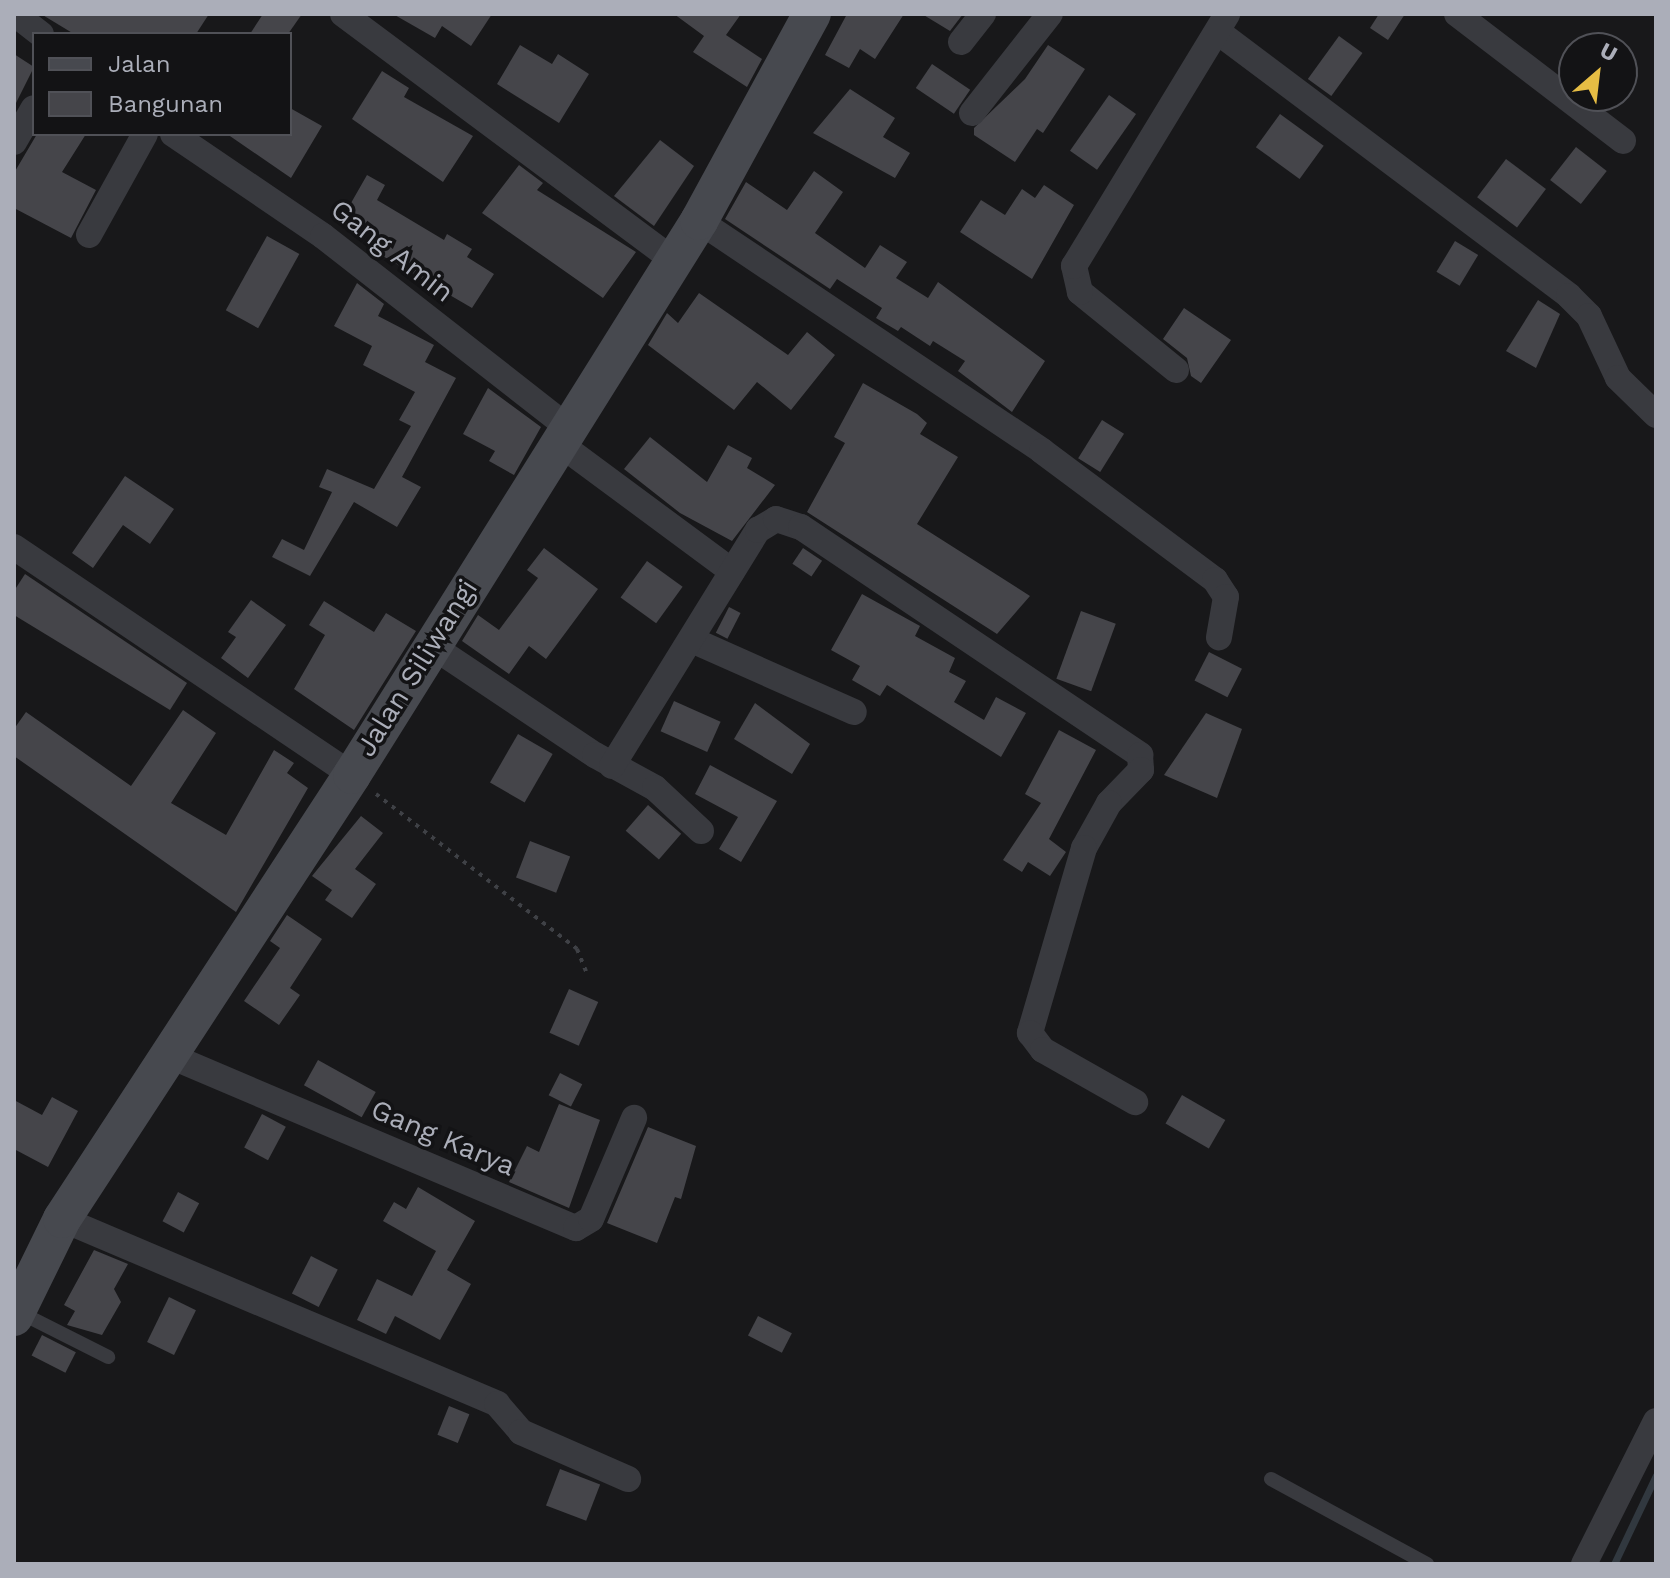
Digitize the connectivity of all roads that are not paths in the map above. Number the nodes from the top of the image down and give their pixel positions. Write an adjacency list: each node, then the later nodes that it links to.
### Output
1 (15, 14): 8 (street)
2 (343, 14): 18 (street)
3 (812, 14): 16 (street, Jalan Siliwangi)
4 (983, 14): 9 (street)
5 (1050, 14): 11 (street)
6 (1457, 14): 14 (street)
7 (1223, 23): 19 (street); 20 (street)
8 (38, 32)
9 (961, 42)
10 (32, 111): 15 (street)
11 (972, 113)
12 (144, 136): 17 (street)
13 (176, 136): 21 (street, Gang Amin)
14 (1623, 141)
15 (14, 142)
16 (699, 221): 18 (street, Jalan Siliwangi); 24 (street)
17 (89, 235)
18 (672, 259): 21 (street, Jalan Siliwangi)
19 (1176, 370)
20 (1656, 415)
21 (561, 433): 23 (street, Gang Amin); 26 (street, Jalan Siliwangi)
22 (14, 547): 29 (street)
23 (732, 571): 25 (street); 32 (street)
24 (1219, 637)
25 (692, 640): 27 (street); 28 (street)
26 (432, 646): 28 (street); 29 (street, Jalan Siliwangi)
27 (854, 712)
28 (612, 766): 30 (street)
29 (352, 775): 31 (street, Jalan Siliwangi)
30 (701, 831)
31 (168, 1055): 33 (street, Gang Karya); 34 (street, Jalan Siliwangi)
32 (1135, 1102)
33 (634, 1118)
34 (62, 1219): 35 (street, Jalan Siliwangi); 38 (street)
35 (16, 1315): 36 (lane)
36 (108, 1357)
37 (1656, 1421): 41 (street)
38 (628, 1479)
39 (1271, 1479): 40 (lane)
40 (1427, 1564)
41 (1584, 1564)

